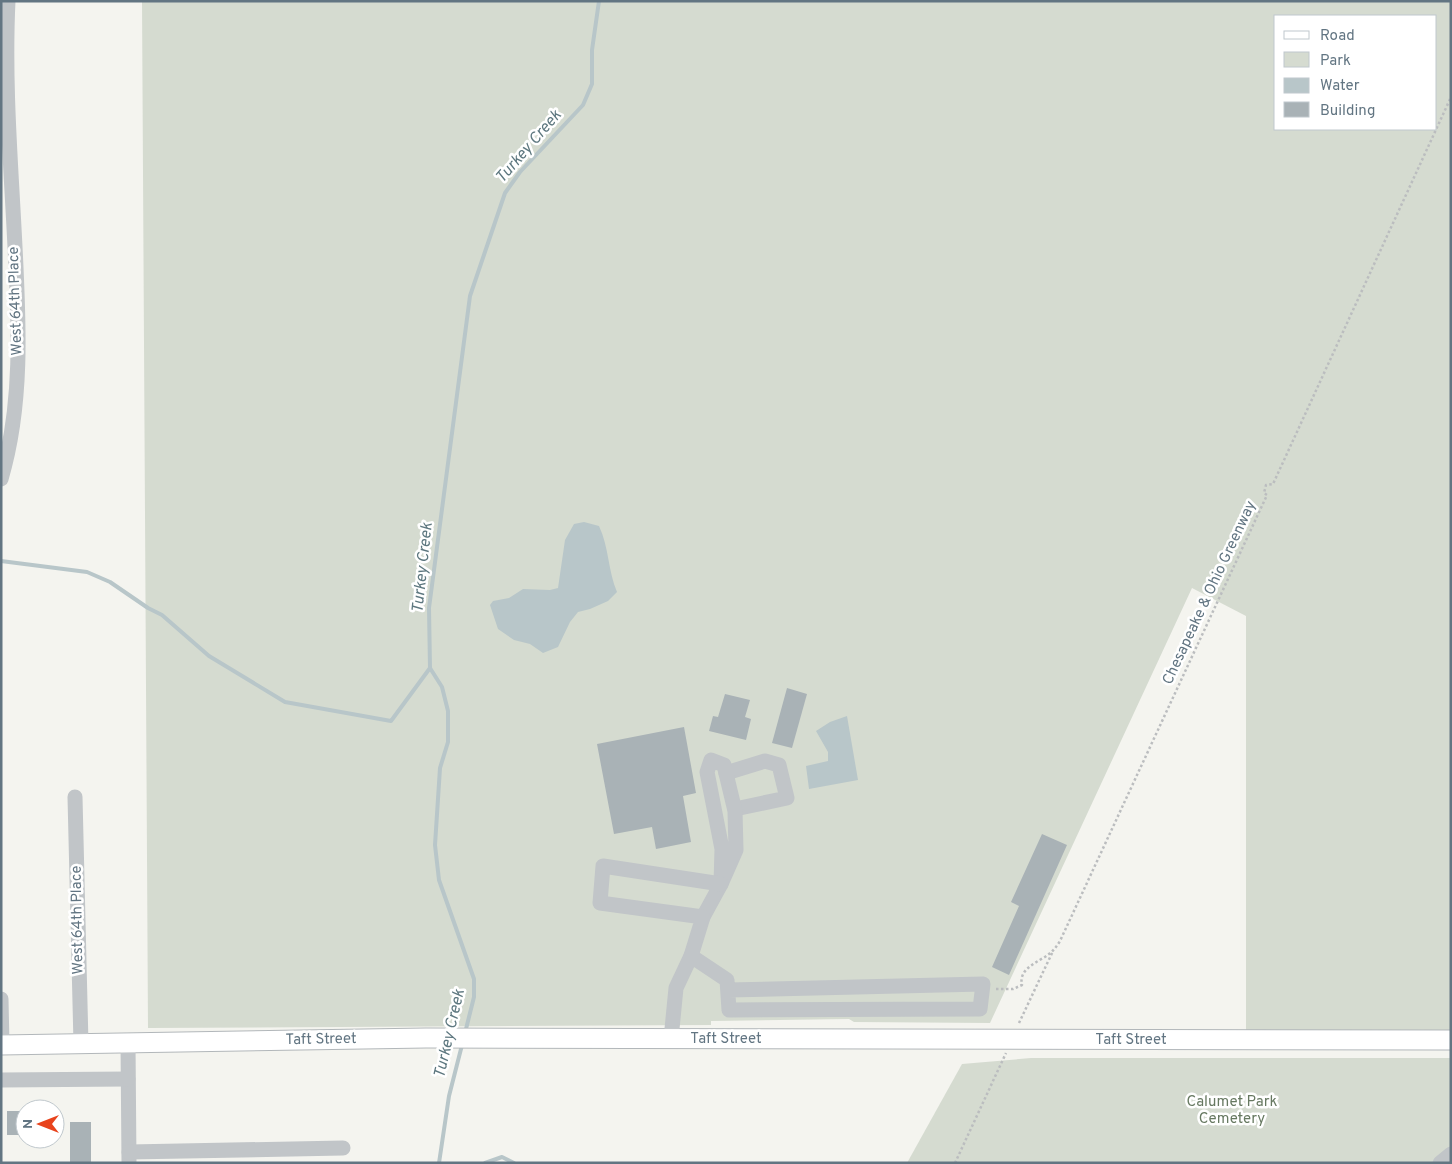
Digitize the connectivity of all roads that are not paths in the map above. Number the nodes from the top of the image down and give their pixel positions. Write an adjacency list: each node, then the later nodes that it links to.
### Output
1 (8, 1): 2 (street, West 64th Place)
2 (6, 150): 3 (street, West 64th Place)
3 (7, 420): 4 (street, West 64th Place)
4 (1, 480)
5 (726, 773): 7 (street); 7 (street); 8 (street)
6 (75, 797): 16 (street, West 64th Place)
7 (735, 809): 8 (street)
8 (721, 884): 9 (street); 9 (street)
9 (703, 917): 10 (street)
10 (691, 956): 11 (street); 13 (street)
11 (728, 990): 11 (street)
12 (1, 999): 17 (street)
13 (671, 1039): 14 (main road, Taft Street); 15 (main road, Taft Street)
14 (1451, 1040)
15 (128, 1043): 16 (main road, Taft Street); 18 (street)
16 (81, 1044): 17 (main road, Taft Street)
17 (2, 1045)
18 (128, 1078): 19 (street); 22 (street)
19 (1, 1080)
20 (343, 1148): 22 (street)
21 (1451, 1154): 23 (street)
22 (129, 1157)
23 (1440, 1163)

